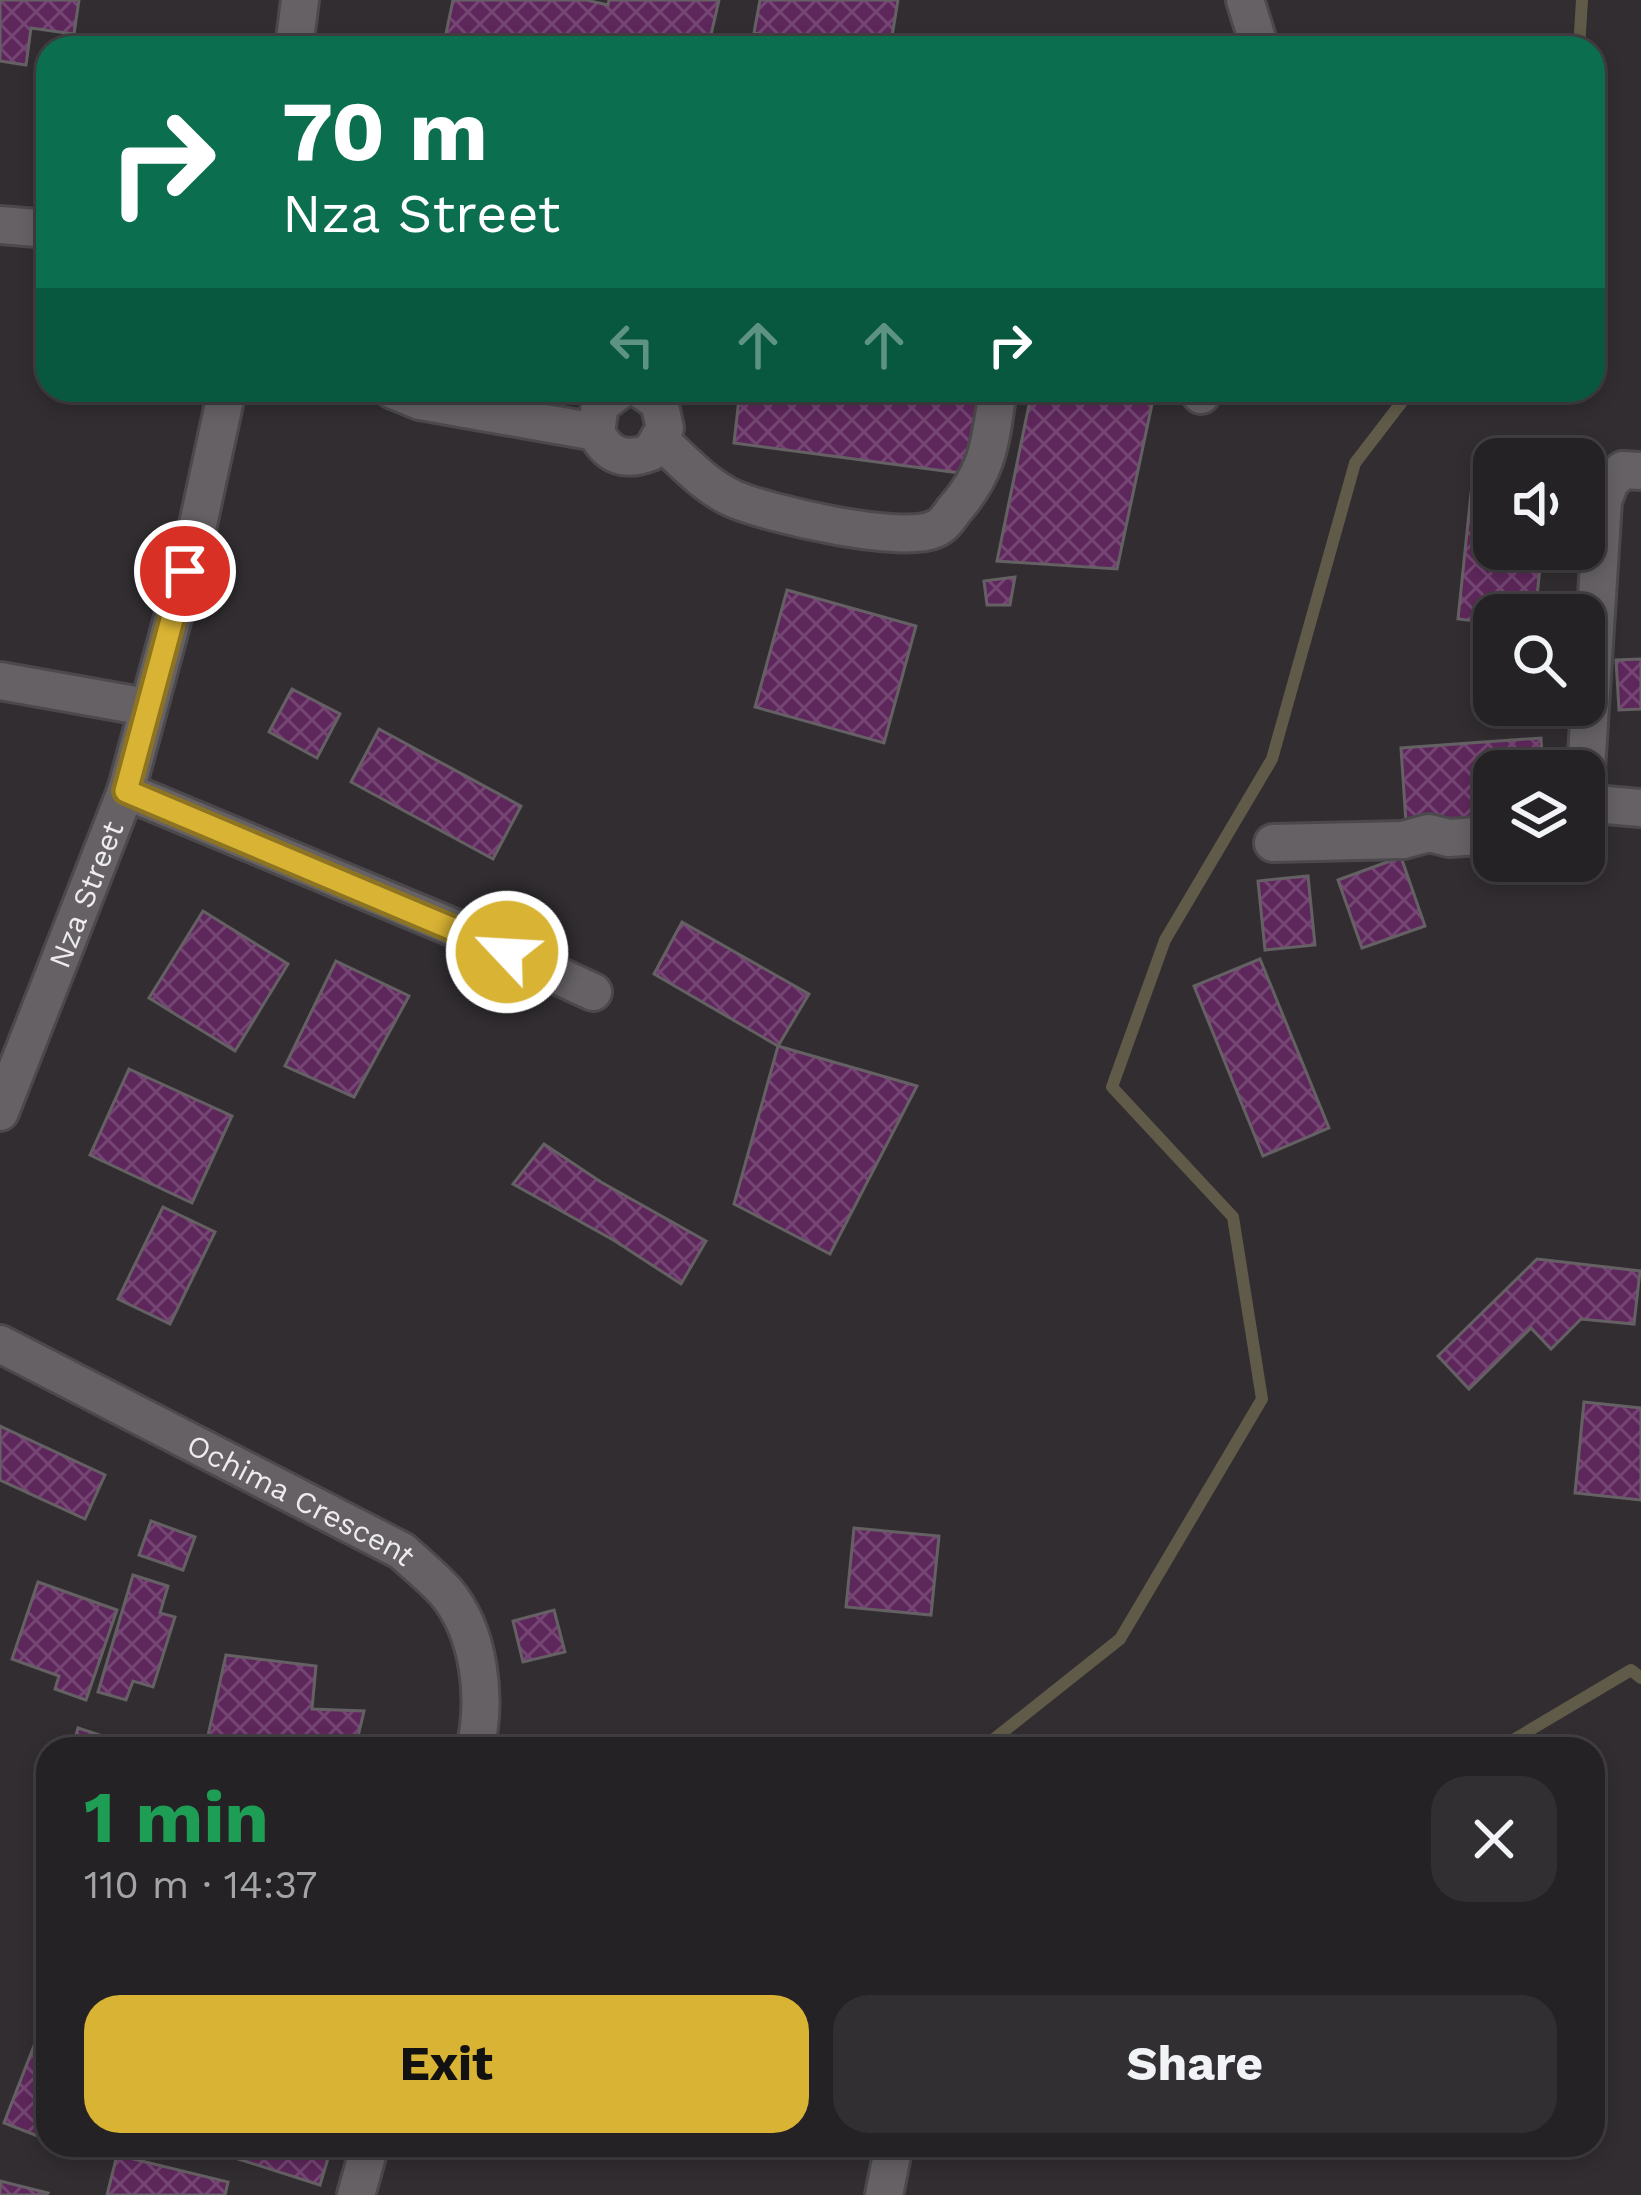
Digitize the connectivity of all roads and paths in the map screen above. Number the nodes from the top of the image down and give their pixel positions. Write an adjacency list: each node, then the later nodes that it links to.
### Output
1 (300, 0): 3 (street)
2 (1245, 0): 4 (street)
3 (296, 36)
4 (1256, 36)
5 (0, 225): 6 (street)
6 (36, 228)
7 (224, 402): 16 (street, Nza Street)
8 (426, 402): 12 (street)
9 (610, 402): 12 (street)
10 (658, 402): 13 (street)
11 (996, 402): 13 (street)
12 (596, 431): 13 (street)
13 (661, 441)
14 (1641, 471): 17 (street)
15 (0, 681): 16 (street)
16 (146, 707): 18 (street, Nza Street)
17 (1587, 750)
18 (126, 791): 23 (street); 24 (street, Nza Street)
19 (1605, 804): 20 (street)
20 (1641, 808)
21 (1473, 836): 22 (street)
22 (1273, 843)
23 (593, 992)
24 (9, 1067): 25 (street, Nza Street)
25 (0, 1112)
26 (0, 1344): 27 (street, Ochima Crescent)
27 (476, 1737)
28 (367, 2157): 30 (street)
29 (892, 2157): 31 (street)
30 (356, 2195)
31 (884, 2195)

